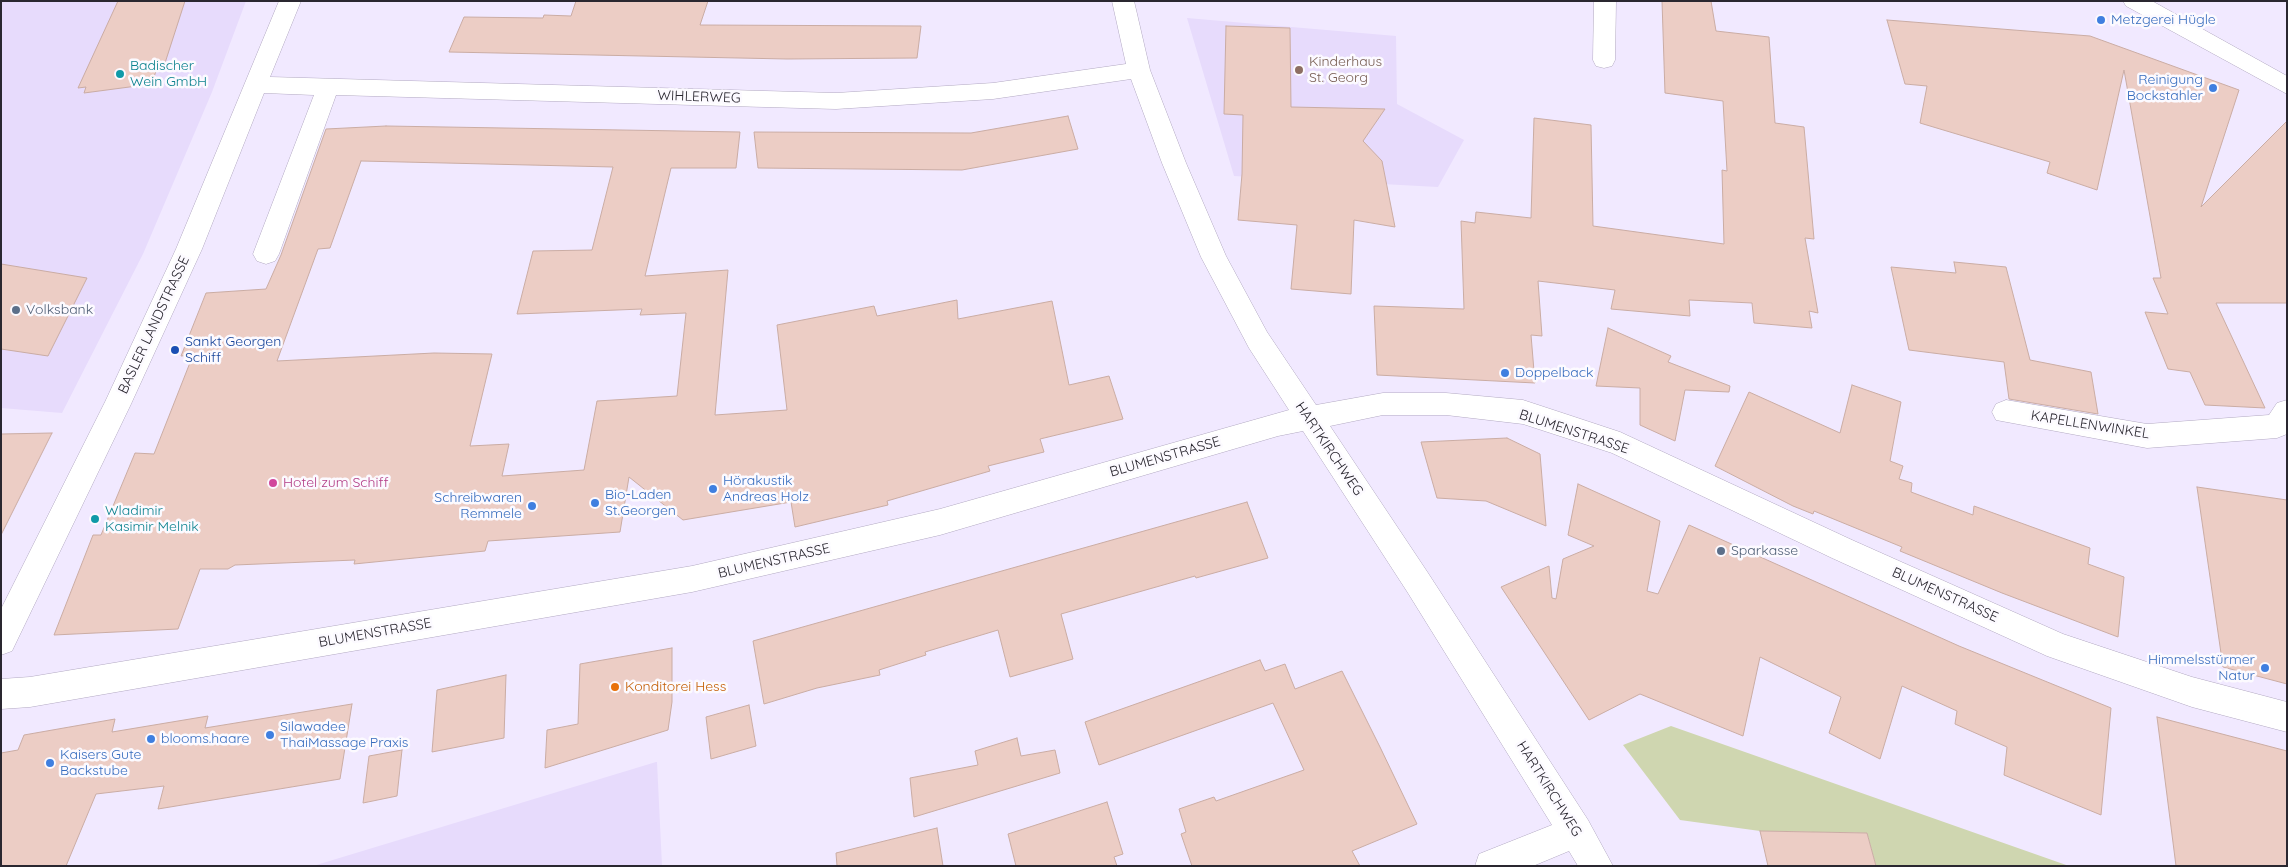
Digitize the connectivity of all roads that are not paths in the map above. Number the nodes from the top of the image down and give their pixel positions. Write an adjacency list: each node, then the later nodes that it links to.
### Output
1 (290, 1): 7 (street, BASLER LANDSTRASSE)
2 (1123, 1): 6 (street, HARTKIRCHWEG)
3 (1605, 1): 5 (street)
4 (2134, 1): 8 (street)
5 (1604, 60)
6 (1139, 70): 9 (street, WIHLERWEG); 13 (street, HARTKIRCHWEG)
7 (256, 86): 9 (street, WIHLERWEG); 14 (street, BASLER LANDSTRASSE)
8 (2287, 86)
9 (328, 87): 10 (street)
10 (266, 254)
11 (2287, 411): 12 (street, KAPELLENWINKEL)
12 (2006, 412)
13 (1308, 418): 15 (street, BLUMENSTRASSE); 16 (street, BLUMENSTRASSE); 17 (street, HARTKIRCHWEG)
14 (1, 641)
15 (1, 694)
16 (2287, 717)
17 (1576, 832): 18 (street); 19 (street, HARTKIRCHWEG)
18 (1490, 866)
19 (1597, 866)

